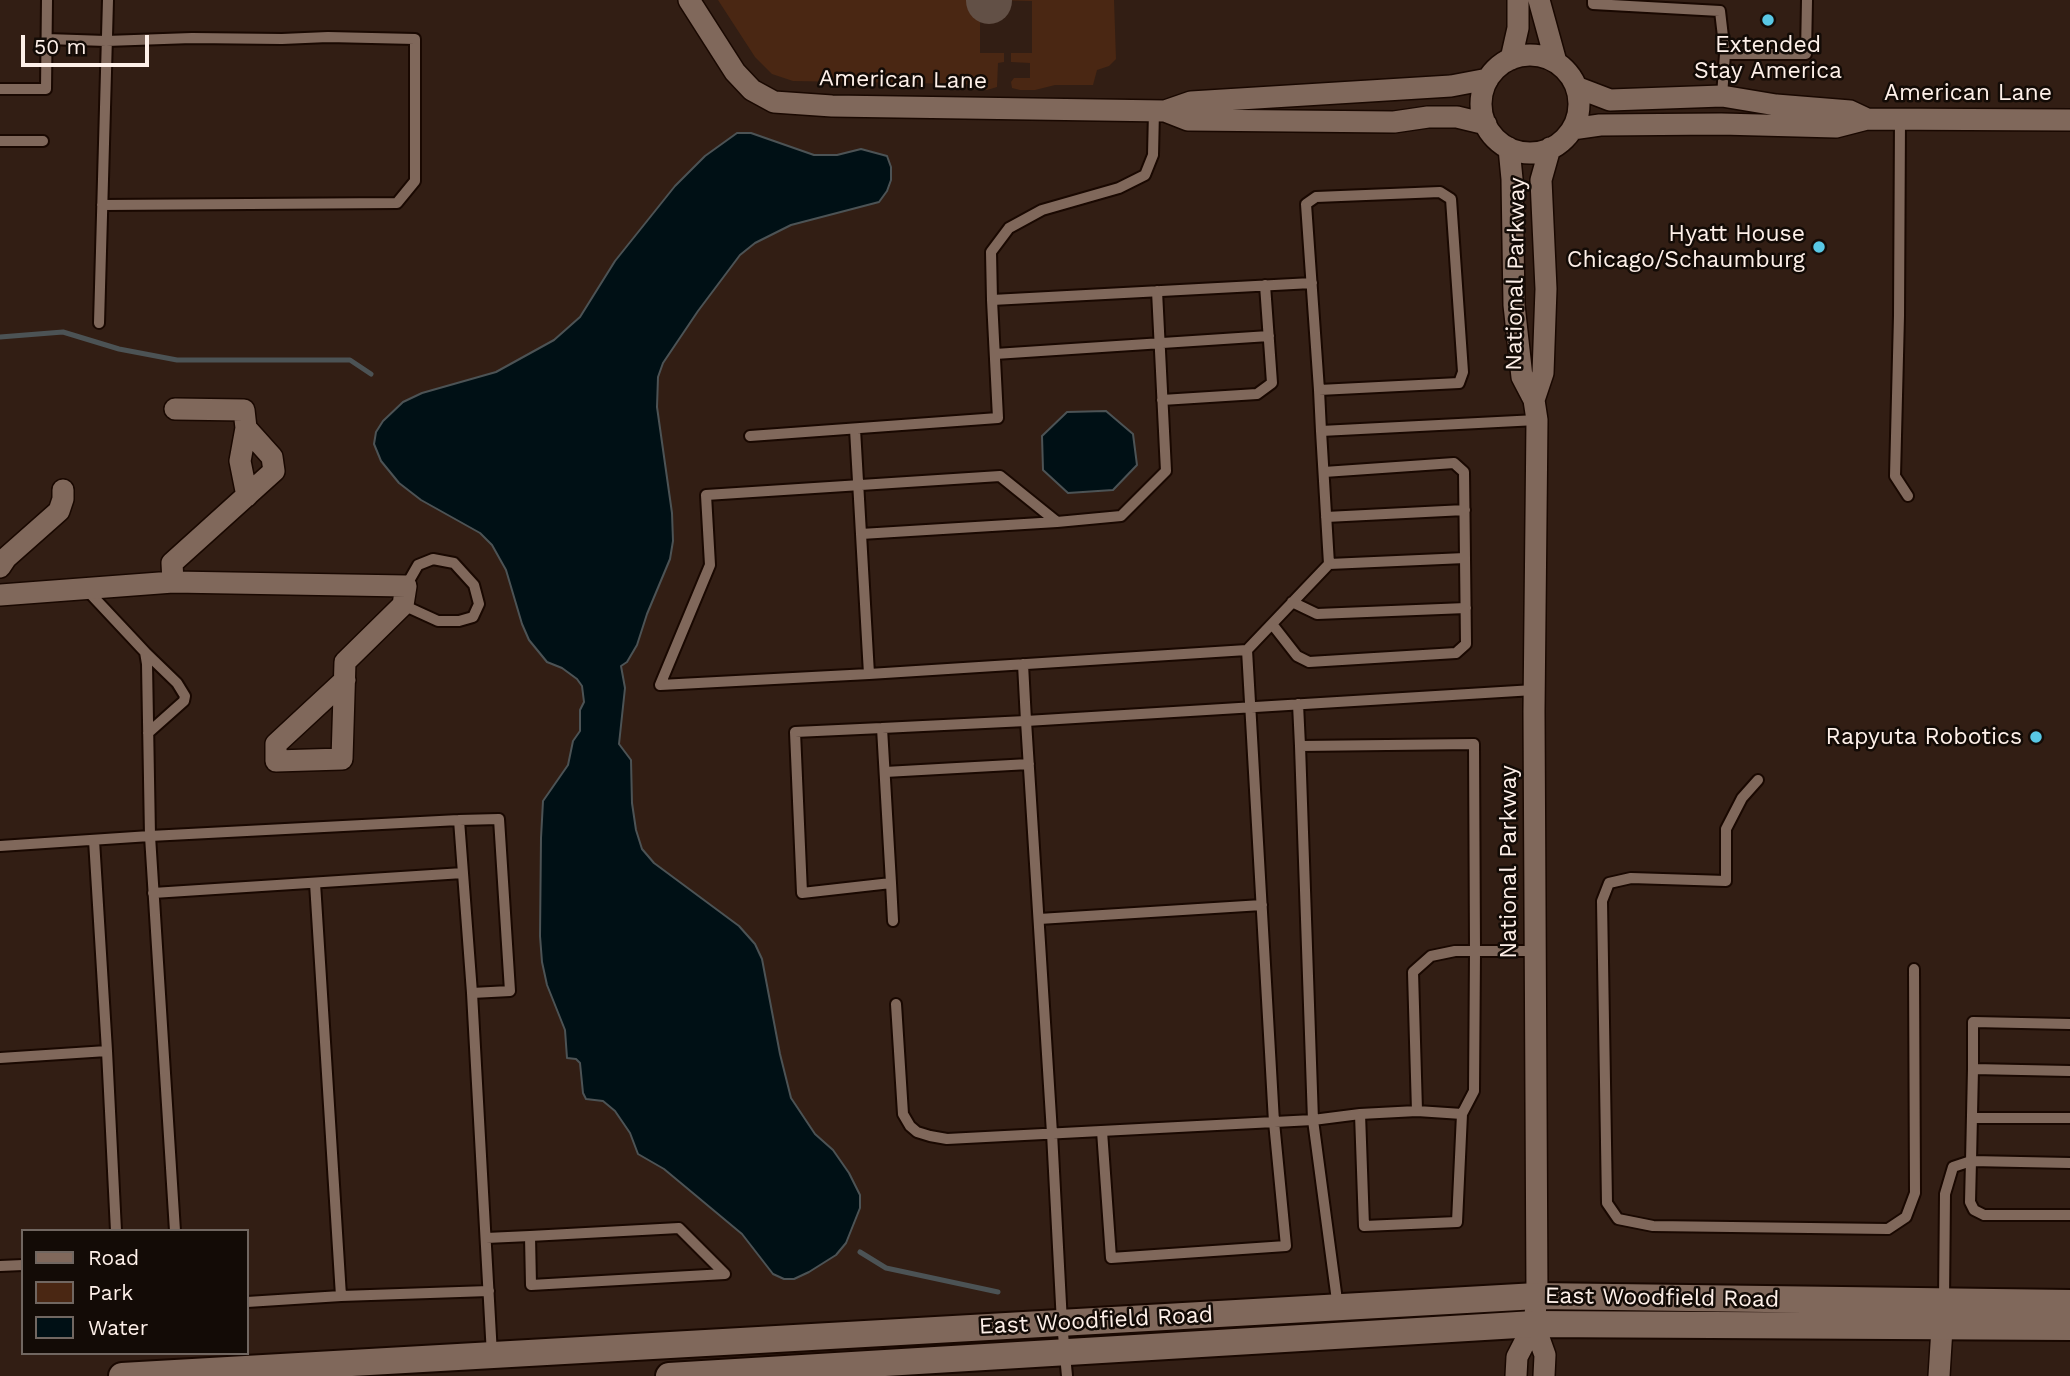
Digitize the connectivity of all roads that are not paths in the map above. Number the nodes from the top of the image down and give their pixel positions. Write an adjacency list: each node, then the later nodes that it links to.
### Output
1 (47, 0): 8 (lane)
2 (108, 0): 9 (lane)
3 (690, 0): 17 (street, American Lane)
4 (1518, 0): 11 (street)
5 (1539, 0): 12 (street)
6 (1593, 0): 10 (lane)
7 (1807, 0): 10 (lane)
8 (47, 39): 9 (lane); 15 (lane)
9 (106, 41): 27 (lane); 27 (lane)
10 (1725, 54): 16 (lane)
11 (1511, 59): 12 (street); 13 (street)
12 (1556, 62): 14 (street)
13 (1488, 79): 17 (street, American Lane); 21 (street)
14 (1576, 87): 16 (street, American Lane); 22 (street)
15 (0, 89)
16 (1722, 96): 18 (street, American Lane)
17 (1160, 111): 21 (street, American Lane); 31 (lane)
18 (1867, 119): 19 (street, American Lane); 22 (street, American Lane)
19 (1900, 119): 20 (street, American Lane); 48 (lane)
20 (2070, 120)
21 (1486, 124): 25 (street)
22 (1572, 129): 26 (street)
23 (0, 141): 24 (lane)
24 (43, 141)
25 (1509, 148): 26 (street); 39 (street, National Parkway)
26 (1550, 148): 39 (street, National Parkway)
27 (102, 205): 32 (lane)
28 (1312, 283): 29 (lane); 36 (lane); 36 (lane)
29 (1265, 285): 30 (lane); 33 (lane)
30 (1157, 291): 31 (lane); 34 (lane)
31 (992, 300): 35 (lane)
32 (99, 323)
33 (1269, 336): 34 (lane); 37 (lane)
34 (1160, 343): 35 (lane); 37 (lane)
35 (995, 354): 41 (lane)
36 (1318, 390): 42 (lane)
37 (1163, 400): 51 (lane)
38 (175, 409): 40 (street)
39 (1536, 410): 42 (lane); 68 (street, National Parkway)
40 (246, 428): 47 (street); 47 (street)
41 (855, 429): 43 (lane); 45 (lane)
42 (1321, 431): 44 (lane)
43 (750, 436)
44 (1324, 471): 49 (lane); 50 (lane)
45 (858, 485): 51 (lane); 52 (lane); 66 (lane)
46 (63, 490): 55 (street)
47 (247, 496): 56 (street)
48 (1909, 496)
49 (1465, 510): 50 (lane); 53 (lane)
50 (1326, 517): 54 (lane)
51 (1057, 522): 52 (lane)
52 (861, 534): 66 (lane)
53 (1465, 558): 54 (lane); 61 (lane)
54 (1329, 564): 60 (lane)
55 (0, 566)
56 (173, 582): 57 (street); 59 (street)
57 (85, 588): 58 (street); 64 (lane)
58 (0, 595)
59 (404, 595): 59 (lane); 67 (street)
60 (1292, 603): 61 (lane); 62 (lane)
61 (1466, 608): 62 (lane)
62 (1272, 624): 63 (lane)
63 (1247, 650): 65 (lane); 70 (lane)
64 (145, 652): 73 (lane); 73 (lane)
65 (1023, 664): 66 (lane); 71 (lane)
66 (869, 674)
67 (345, 680)
68 (1534, 690): 69 (lane); 90 (street, National Parkway)
69 (1298, 704): 70 (lane); 74 (lane)
70 (1251, 707): 71 (lane); 86 (lane)
71 (1026, 721): 72 (lane); 75 (lane)
72 (882, 727): 76 (lane); 84 (lane)
73 (148, 733): 79 (lane)
74 (1300, 747): 89 (lane); 104 (lane)
75 (1029, 764): 76 (lane); 87 (lane)
76 (885, 772): 84 (lane)
77 (1758, 780): 91 (lane)
78 (459, 820): 79 (lane); 82 (lane); 92 (lane)
79 (150, 836): 80 (lane); 85 (lane)
80 (94, 839): 81 (lane); 95 (lane)
81 (0, 846)
82 (463, 873): 83 (lane); 92 (lane)
83 (315, 883): 85 (lane); 118 (lane)
84 (891, 883): 88 (lane)
85 (153, 893): 112 (lane)
86 (1262, 905): 87 (lane); 105 (lane)
87 (1039, 919): 107 (lane)
88 (893, 921)
89 (1475, 951): 90 (lane); 99 (lane); 101 (lane)
90 (1536, 951): 119 (street, National Parkway)
91 (1914, 969)
92 (472, 993): 114 (lane)
93 (896, 1004): 107 (lane)
94 (2070, 1024): 97 (lane)
95 (107, 1051): 96 (lane); 111 (lane)
96 (0, 1058)
97 (1973, 1069): 98 (lane); 102 (lane)
98 (2070, 1070)
99 (1417, 1111): 100 (lane); 101 (lane)
100 (1360, 1114): 101 (lane); 104 (lane)
101 (1462, 1114)
102 (1972, 1118): 103 (lane); 108 (lane)
103 (2070, 1118)
104 (1313, 1120): 105 (lane); 122 (lane)
105 (1274, 1122): 106 (lane); 106 (lane)
106 (1102, 1131): 107 (lane)
107 (1052, 1133): 124 (lane)
108 (1971, 1161): 109 (lane); 110 (lane); 123 (lane)
109 (2070, 1163)
110 (2070, 1215)
111 (116, 1229)
112 (175, 1229)
113 (530, 1236): 113 (lane); 114 (lane)
114 (486, 1238): 117 (lane)
115 (21, 1265): 116 (lane)
116 (0, 1266)
117 (489, 1291): 118 (lane); 127 (lane)
118 (341, 1296): 120 (lane)
119 (1537, 1296): 122 (street, East Woodfield Road); 123 (street, East Woodfield Road); 125 (street, National Parkway)
120 (248, 1302)
121 (2070, 1303): 123 (street, East Woodfield Road)
122 (1338, 1308): 124 (street, East Woodfield Road)
123 (1943, 1313): 125 (street, East Woodfield Road); 126 (street, East Woodfield Road); 134 (street)
124 (1062, 1323): 127 (street, East Woodfield Road); 128 (lane)
125 (1534, 1324): 128 (street, East Woodfield Road); 132 (street, National Parkway); 133 (street, National Parkway)
126 (2070, 1327)
127 (492, 1355): 129 (street, East Woodfield Road)
128 (1066, 1364): 131 (street, East Woodfield Road)
129 (188, 1370): 130 (street, East Woodfield Road)
130 (122, 1376)
131 (669, 1376)
132 (1516, 1376)
133 (1544, 1376)
134 (1939, 1376)

